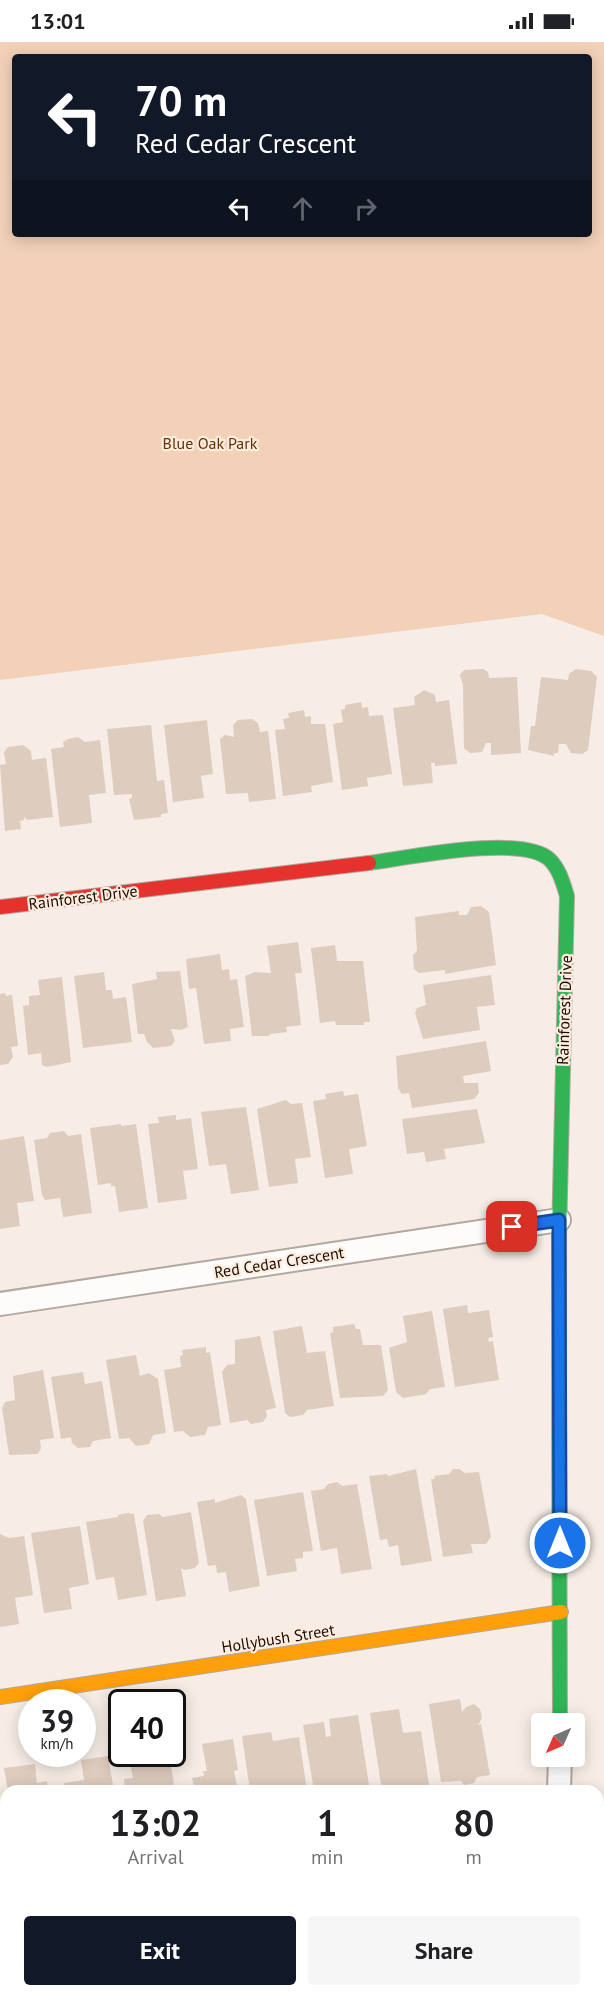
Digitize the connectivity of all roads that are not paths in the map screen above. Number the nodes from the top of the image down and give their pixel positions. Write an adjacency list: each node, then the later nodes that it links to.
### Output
1 (0, 907): 2 (street, Rainforest Drive)
2 (559, 1220): 3 (street, Red Cedar Crescent); 4 (street, Rainforest Drive)
3 (0, 1304)
4 (561, 1612): 5 (street, Hollybush Street); 6 (street, Rainforest Drive)
5 (0, 1697)
6 (560, 1713)
7 (560, 1767): 8 (street)
8 (559, 1785)

